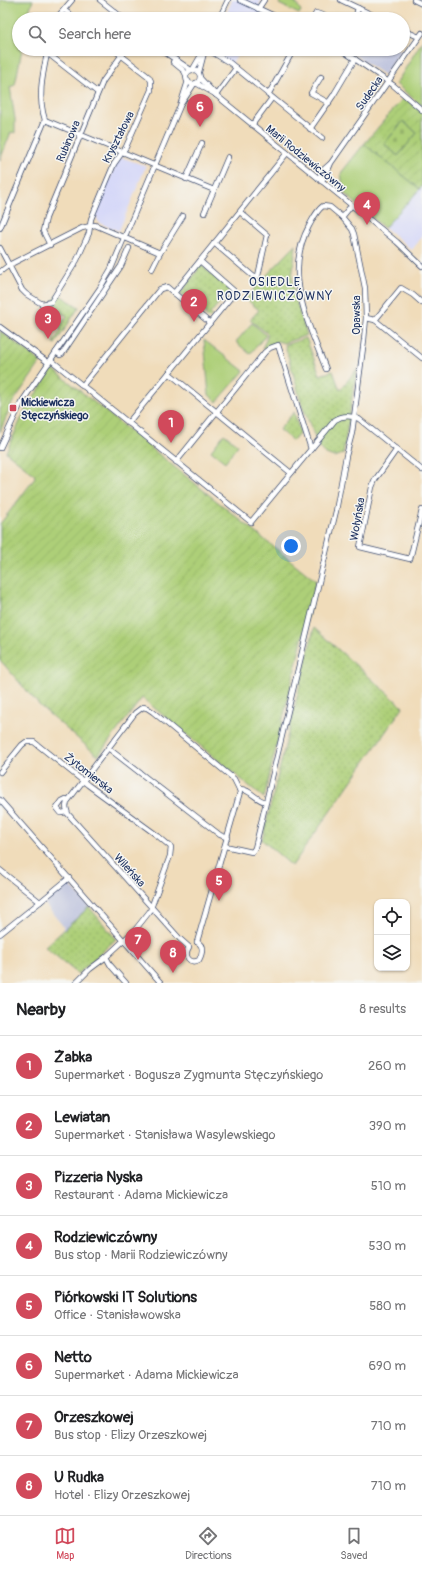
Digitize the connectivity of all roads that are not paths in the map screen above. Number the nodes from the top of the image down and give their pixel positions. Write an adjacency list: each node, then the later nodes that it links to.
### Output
1 (72, 0): 11 (street)
2 (100, 0): 13 (street)
3 (228, 0): 14 (street)
4 (240, 0): 10 (street)
5 (264, 0): 10 (street)
6 (341, 0): 9 (street)
7 (414, 0): 8 (street)
8 (422, 4)
9 (358, 8): 16 (street); 17 (street)
10 (258, 9): 15 (street)
11 (64, 10): 12 (street)
12 (67, 12)
13 (115, 12)
14 (222, 12)
15 (265, 12)
16 (357, 12)
17 (366, 12)
18 (410, 32): 19 (street)
19 (420, 35): 20 (street, Sudecka)
20 (410, 50)
21 (46, 56): 47 (street)
22 (52, 56): 41 (street)
23 (121, 56): 41 (street, Rubinowa); 53 (street, Kryształowa)
24 (201, 56): 33 (street)
25 (204, 56): 34 (street)
26 (219, 56): 32 (street)
27 (290, 56): 43 (street)
28 (350, 56): 31 (street)
29 (406, 56): 39 (street, Sudecka)
30 (170, 57): 33 (street); 35 (street)
31 (355, 59): 39 (street); 44 (street)
32 (236, 68): 42 (street); 43 (street)
33 (192, 69): 34 (street); 35 (street)
34 (198, 72): 37 (street)
35 (186, 75): 38 (street)
36 (321, 77): 44 (street)
37 (200, 78): 40 (street); 42 (street, Marii Rodziewiczówny)
38 (188, 81): 40 (street); 45 (street)
39 (388, 82): 46 (street); 56 (street, Sudecka)
40 (195, 84): 42 (street, Marii Rodziewiczówny); 45 (street)
41 (97, 92): 50 (street, Rubinowa)
42 (216, 95): 48 (street, Marii Rodziewiczówny)
43 (270, 96): 48 (street); 49 (street)
44 (329, 103): 49 (street)
45 (180, 106): 57 (street)
46 (422, 110)
47 (45, 120): 50 (street); 69 (street)
48 (252, 125): 54 (street, Marii Rodziewiczówny)
49 (310, 129): 51 (street)
50 (80, 135): 53 (street); 72 (street, Rubinowa)
51 (322, 138)
52 (202, 143): 60 (street)
53 (123, 152): 57 (street); 68 (street, Kryształowa)
54 (287, 153): 58 (street, Marii Rodziewiczówny); 64 (street)
55 (228, 157): 62 (street)
56 (331, 163): 59 (street, Sudecka); 61 (street, Sudecka)
57 (155, 166): 60 (street); 70 (street)
58 (308, 171): 59 (street); 61 (street, Marii Rodziewiczówny)
59 (322, 171): 61 (street, Sudecka)
60 (186, 179): 62 (street)
61 (320, 180): 63 (street, Marii Rodziewiczówny)
62 (214, 190): 65 (street)
63 (351, 206): 67 (street); 80 (street, Marii Rodziewiczówny)
64 (240, 212): 71 (street); 71 (street)
65 (204, 213)
66 (183, 216): 75 (street)
67 (342, 217): 85 (street, Opawska); 92 (street, Opawska)
68 (90, 226): 70 (street); 72 (street); 78 (street, Kryształowa)
69 (0, 228)
70 (124, 237): 75 (street); 77 (street)
71 (214, 243): 76 (street)
72 (50, 245): 78 (street)
73 (0, 248): 78 (street, Kryształowa)
74 (129, 248): 79 (street)
75 (160, 252): 81 (street)
76 (200, 261): 83 (street); 87 (street)
77 (113, 263): 79 (street); 89 (street)
78 (9, 265): 82 (street)
79 (121, 266): 89 (street)
80 (422, 266)
81 (152, 269)
82 (0, 272)
83 (174, 293): 87 (street); 94 (street)
84 (422, 303): 86 (street)
85 (366, 318): 86 (street); 96 (street, Opawska)
86 (375, 320): 90 (street)
87 (209, 323): 93 (street)
88 (0, 327): 91 (street)
89 (56, 352): 91 (street)
90 (422, 358)
91 (50, 361): 94 (street); 98 (street)
92 (326, 370)
93 (168, 373): 95 (street); 97 (street)
94 (82, 386): 97 (street)
95 (216, 412): 99 (street); 101 (street); 103 (street)
96 (354, 417): 99 (street); 100 (street); 111 (street, Opawska)
97 (128, 423): 101 (street)
98 (0, 448)
99 (311, 449): 103 (street)
100 (397, 449): 102 (street); 104 (street, Wołyńska)
101 (176, 462): 103 (street)
102 (422, 470)
103 (291, 473)
104 (422, 510)
105 (108, 748): 107 (street); 108 (street); 113 (street)
106 (0, 772): 107 (street, Żytomierska)
107 (83, 781): 110 (street); 118 (street, Żytomierska)
108 (239, 789): 111 (street); 113 (street)
109 (0, 800): 116 (street)
110 (68, 800): 112 (street); 112 (street, Wileńska)
111 (266, 802): 114 (street, Opawska)
112 (67, 812): 118 (street, Wileńska)
113 (228, 838): 114 (street)
114 (225, 846): 121 (street)
115 (0, 870): 117 (street)
116 (69, 878): 117 (street); 120 (street)
117 (40, 902): 119 (street)
118 (152, 908): 120 (street); 122 (street, Wileńska)
119 (0, 934)
120 (124, 941): 123 (street); 126 (street)
121 (197, 942): 122 (street); 122 (street, Wileńska)
122 (189, 947)
123 (106, 957): 124 (street); 125 (street)
124 (76, 983)
125 (126, 983)
126 (161, 983)

